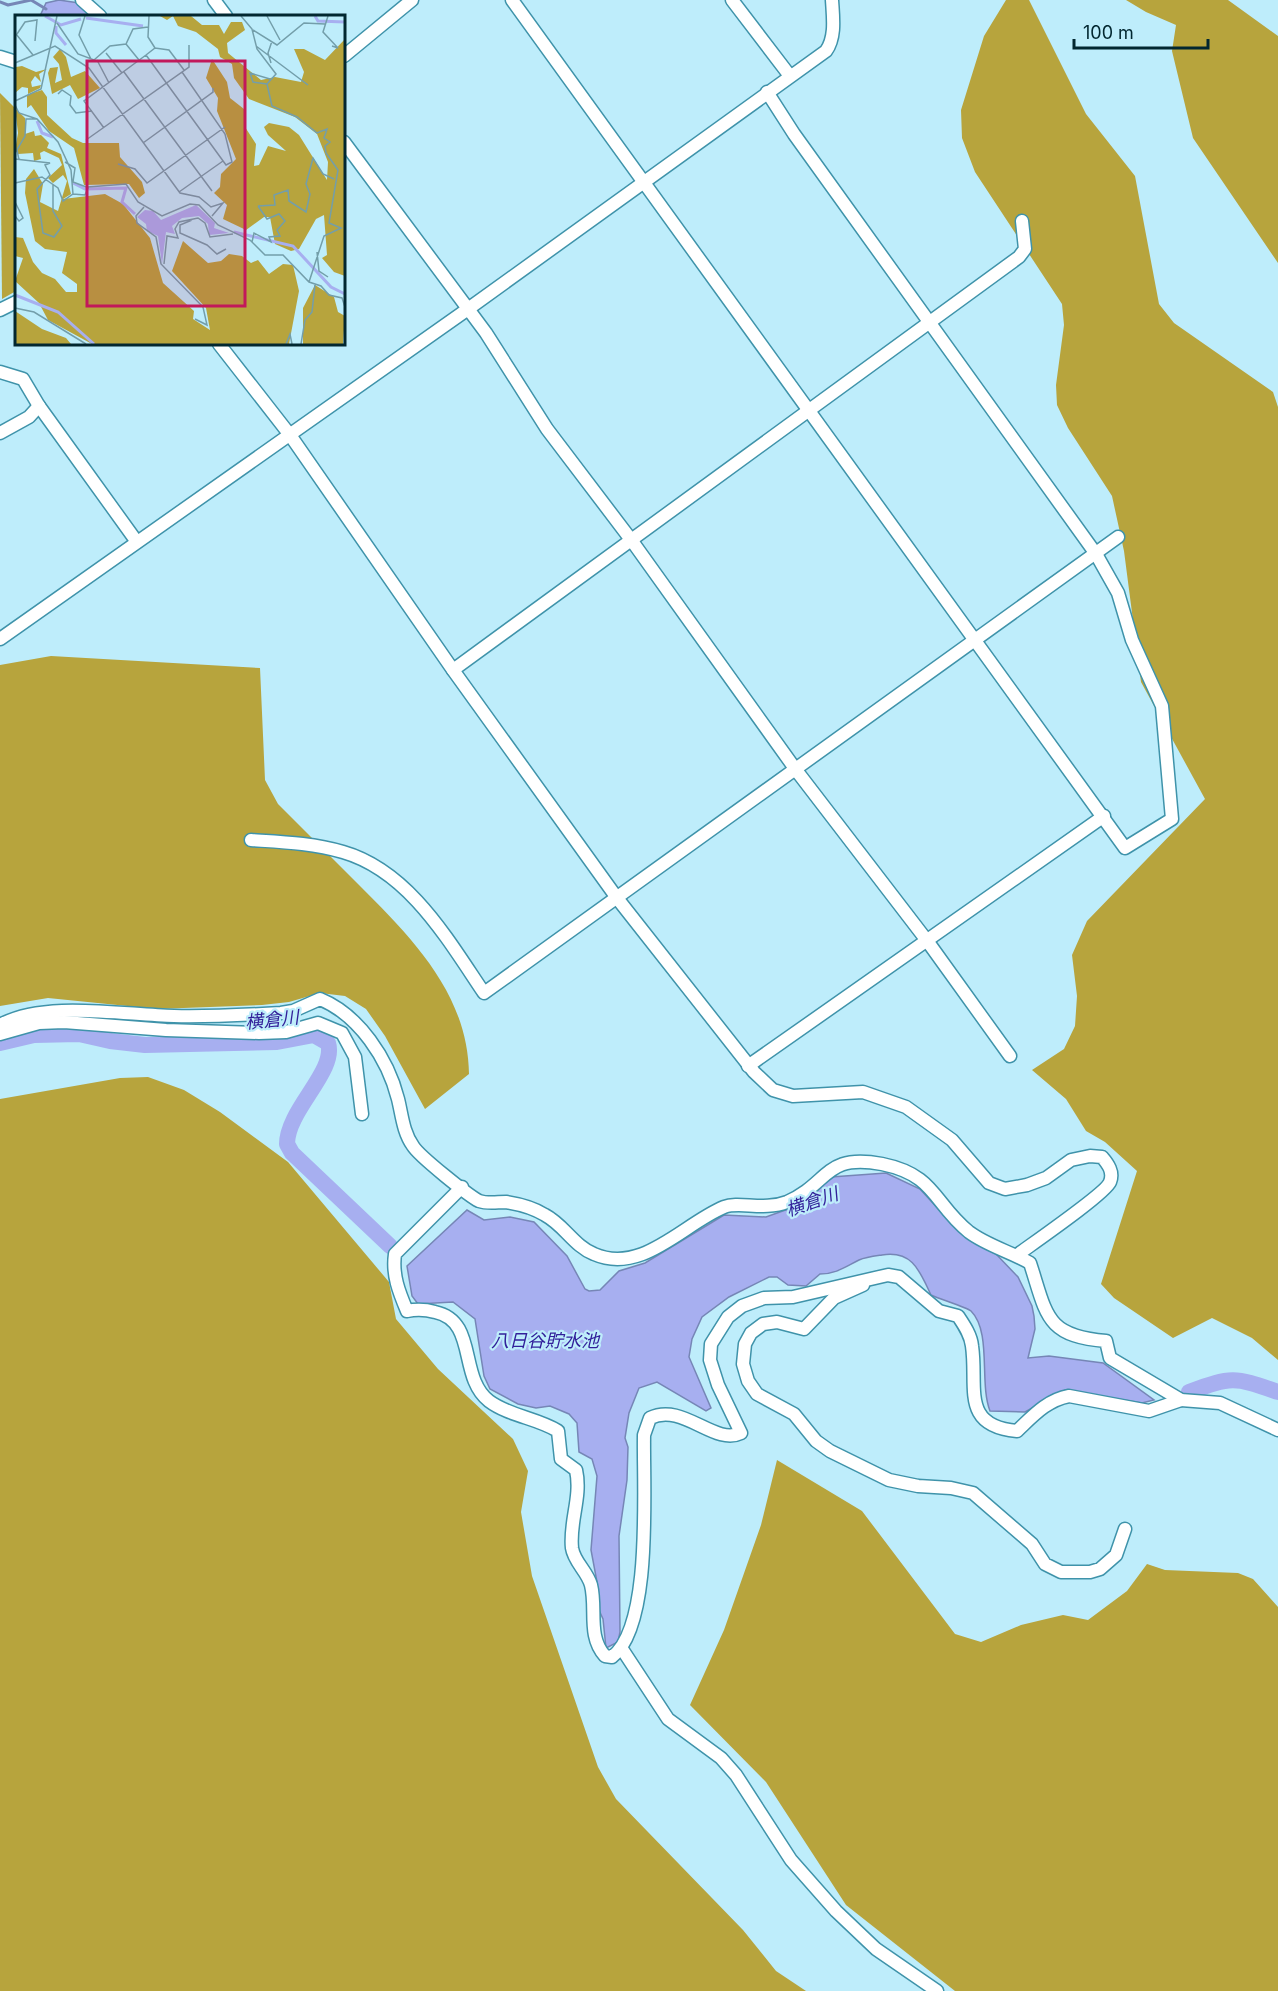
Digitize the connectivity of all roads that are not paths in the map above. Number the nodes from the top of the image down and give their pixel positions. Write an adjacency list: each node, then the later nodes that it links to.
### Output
1 (82, 0): 7 (street)
2 (214, 0): 8 (street)
3 (412, 0): 9 (street)
4 (512, 0): 15 (street)
5 (732, 0): 12 (street)
6 (832, 0): 12 (street)
7 (99, 15)
8 (225, 15)
9 (345, 55)
10 (0, 57): 11 (street)
11 (15, 62)
12 (790, 76): 13 (street)
13 (767, 92): 15 (street); 20 (street)
14 (345, 143): 18 (street)
15 (644, 183): 18 (street); 24 (street)
16 (1022, 222): 20 (street)
17 (15, 302): 19 (street)
18 (468, 309): 26 (street); 28 (street)
19 (0, 310)
20 (930, 323): 24 (street); 30 (street)
21 (220, 345): 26 (street)
22 (0, 372): 23 (street)
23 (39, 406): 25 (street); 29 (street)
24 (809, 411): 28 (street); 32 (street)
25 (0, 433)
26 (290, 435): 29 (street); 33 (street)
27 (1118, 537): 30 (street)
28 (632, 541): 33 (street); 34 (street)
29 (137, 542): 31 (street)
30 (1096, 554): 32 (street); 35 (street)
31 (0, 639)
32 (975, 640): 34 (street); 35 (street)
33 (453, 670): 37 (street)
34 (796, 770): 37 (street); 38 (street)
35 (1104, 816): 38 (street)
36 (251, 840): 37 (street)
37 (617, 898): 42 (street)
38 (928, 942): 41 (street); 42 (street)
39 (0, 1025): 44 (street)
40 (0, 1034): 43 (street)
41 (1010, 1056)
42 (748, 1066): 45 (street)
43 (362, 1114)
44 (462, 1187): 45 (street); 50 (street)
45 (1017, 1255): 47 (street)
46 (880, 1276): 47 (street); 49 (street); 50 (street)
47 (1181, 1400): 48 (street)
48 (1278, 1430)
49 (1125, 1529)
50 (622, 1649): 51 (street)
51 (937, 1991)

